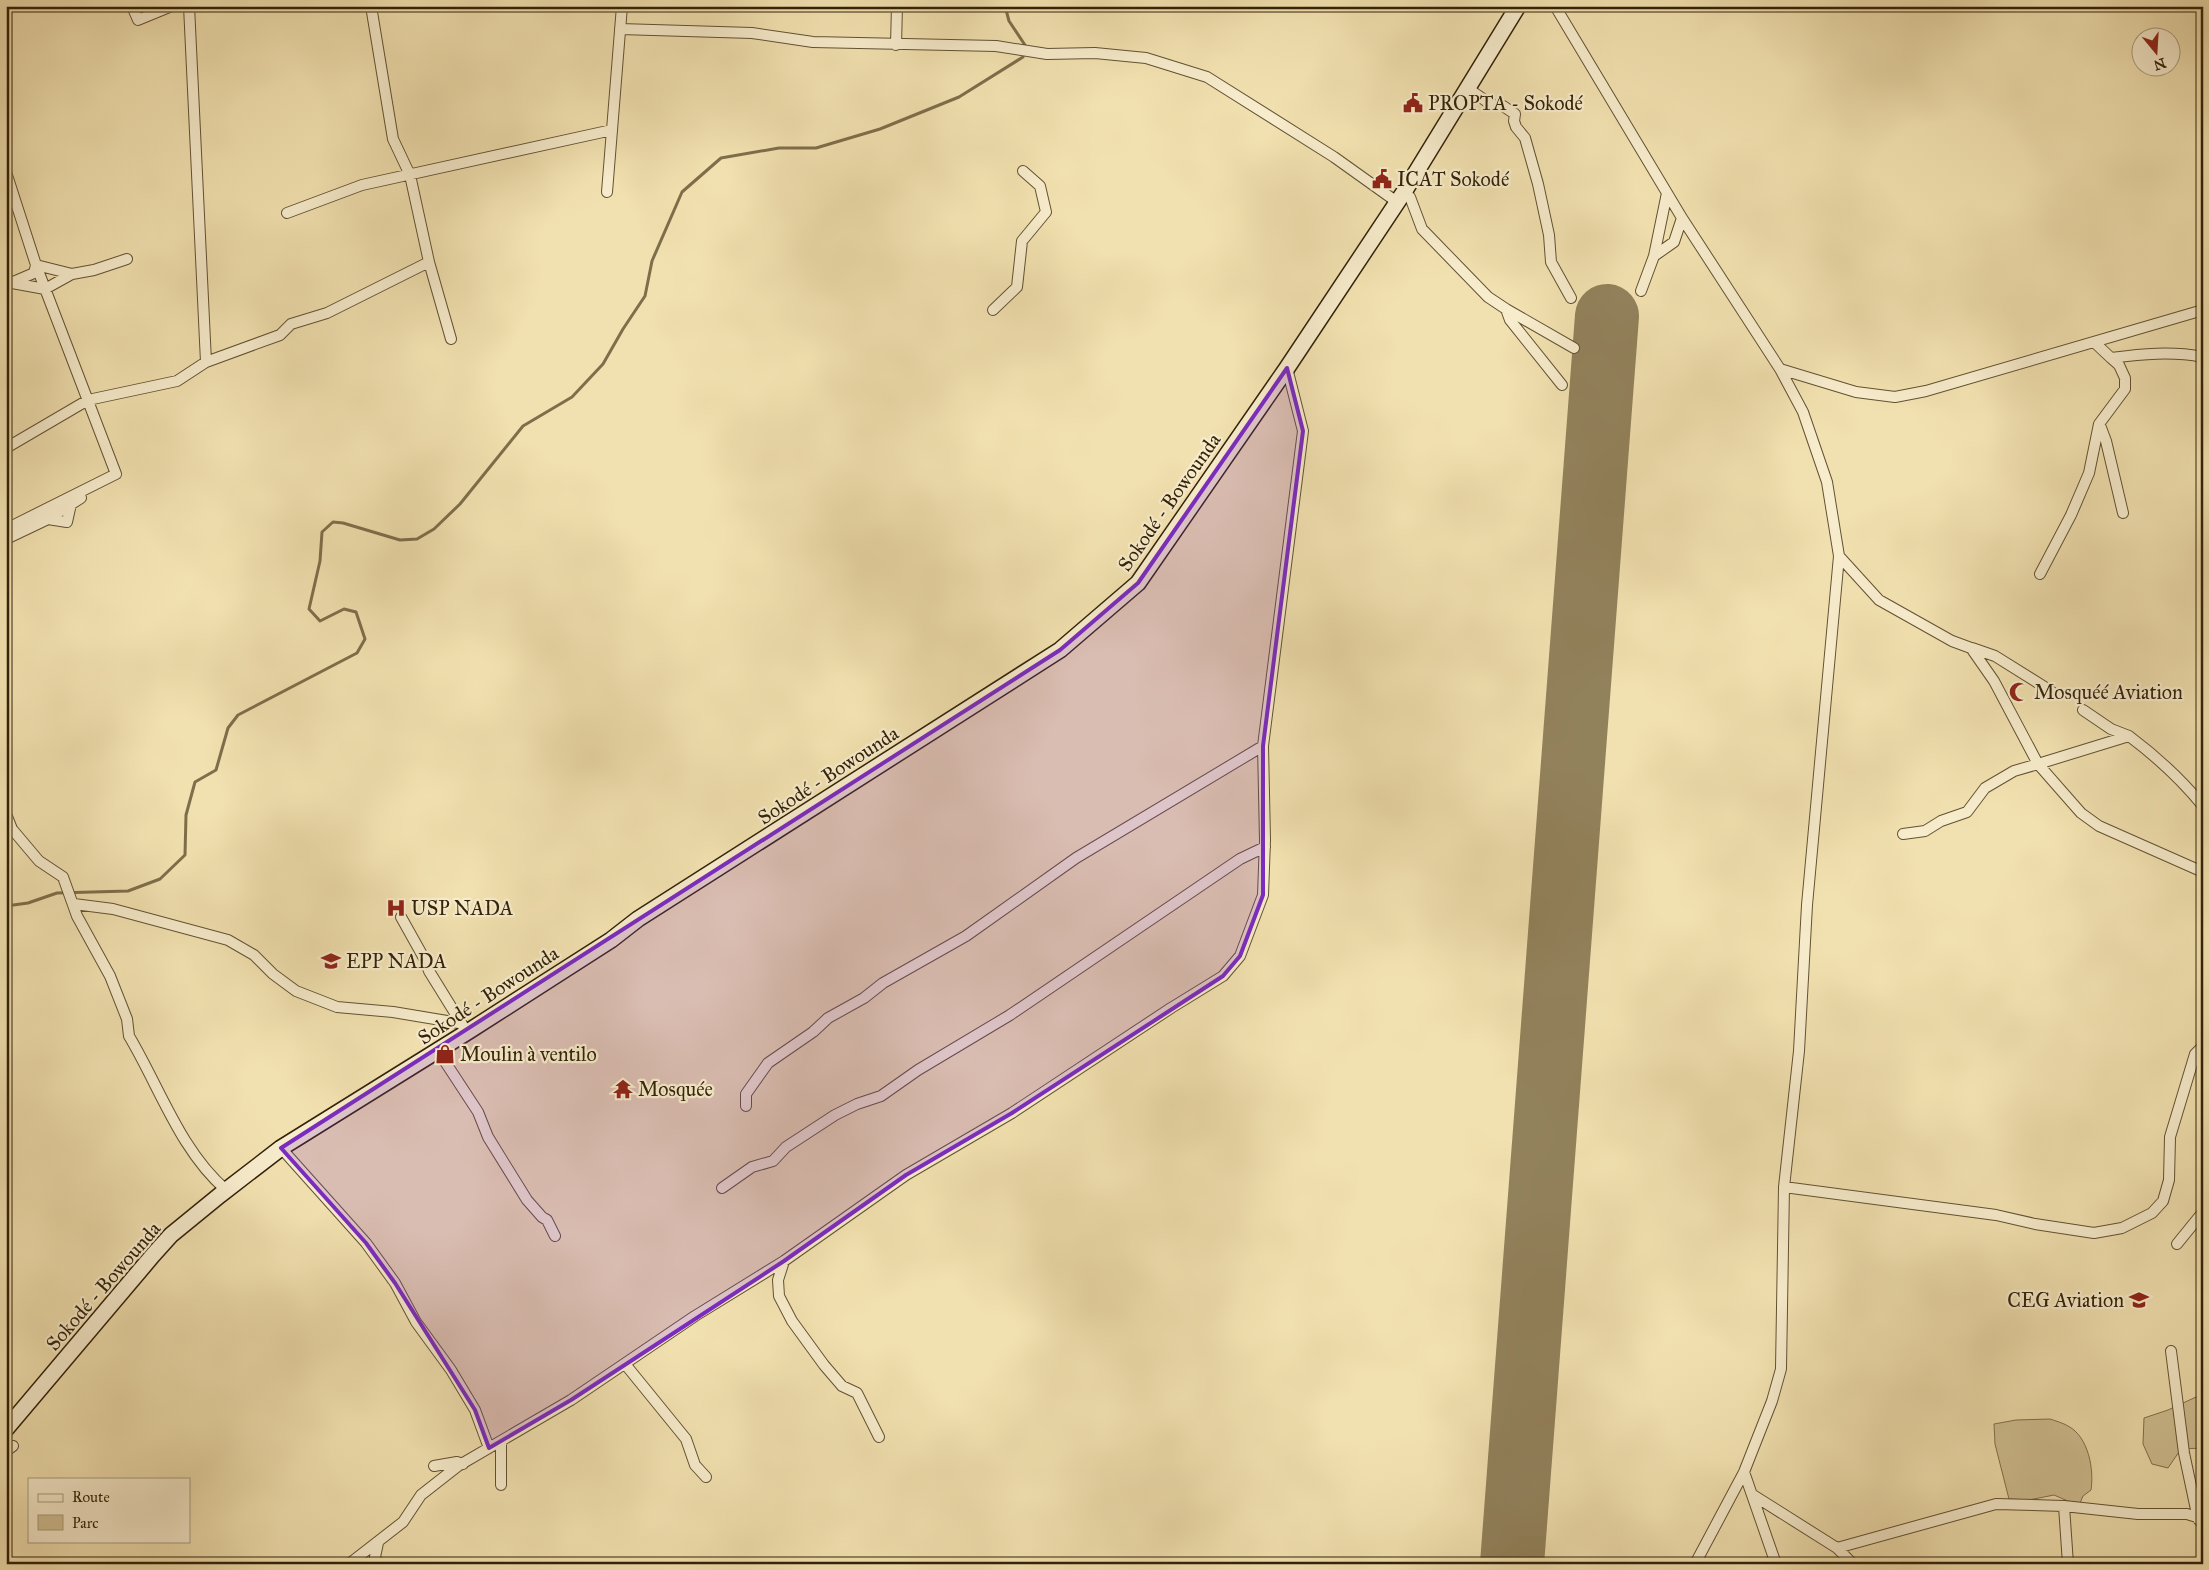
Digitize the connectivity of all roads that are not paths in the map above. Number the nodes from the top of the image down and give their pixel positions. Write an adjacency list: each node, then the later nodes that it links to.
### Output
1 (132, 6): 2 (street)
2 (172, 6)
3 (189, 6): 39 (street)
4 (371, 6): 15 (street)
5 (622, 6): 9 (street)
6 (897, 6): 10 (street)
7 (1518, 6): 11 (main road, Sokodé - Bowounda)
8 (1555, 6): 18 (street)
9 (620, 29): 10 (street); 12 (street)
10 (896, 45): 19 (street)
11 (1467, 88): 19 (main road, Sokodé - Bowounda); 30 (street)
12 (612, 130): 15 (street); 17 (street)
13 (1023, 171): 32 (street)
14 (6, 172): 16 (street)
15 (410, 175): 20 (street); 24 (street)
16 (9, 185): 25 (street)
17 (607, 192)
18 (1667, 193): 21 (street); 22 (street)
19 (1400, 197): 31 (street); 40 (main road, Sokodé - Bowounda)
20 (288, 213)
21 (1682, 218): 22 (street); 41 (street)
22 (1654, 256): 29 (street)
23 (127, 259): 26 (street)
24 (429, 262): 34 (street); 39 (street)
25 (36, 265): 26 (street); 27 (street); 28 (street)
26 (72, 274): 28 (street)
27 (9, 284): 28 (street)
28 (45, 289): 43 (street)
29 (1641, 291)
30 (1570, 298)
31 (1506, 309): 36 (street); 42 (street)
32 (993, 310)
33 (2203, 310): 35 (street)
34 (451, 339)
35 (2094, 342): 38 (street); 41 (street)
36 (1574, 348)
37 (2203, 357): 38 (street)
38 (2110, 358): 44 (street)
39 (206, 362): 43 (street)
40 (1287, 368): 56 (street); 67 (main road, Sokodé - Bowounda)
41 (1780, 369): 50 (street)
42 (1562, 385)
43 (88, 400): 45 (street); 46 (street)
44 (2099, 424): 47 (street); 51 (street)
45 (6, 448)
46 (94, 486): 48 (street); 49 (street)
47 (2123, 513)
48 (6, 529)
49 (6, 539)
50 (1839, 556): 52 (street); 72 (street)
51 (2040, 574)
52 (1971, 648): 53 (street); 57 (street)
53 (2050, 691)
54 (2084, 710): 55 (street)
55 (2129, 736): 57 (street); 58 (street)
56 (1263, 746): 63 (street); 70 (street)
57 (2038, 764): 61 (street); 64 (street)
58 (2203, 806)
59 (6, 814): 62 (street)
60 (6, 833): 62 (street)
61 (1904, 834)
62 (18, 837): 65 (street)
63 (1265, 847): 73 (street); 78 (street)
64 (2203, 872)
65 (74, 904): 67 (street); 74 (street)
66 (401, 916): 67 (street)
67 (464, 1027): 69 (main road, Sokodé - Bowounda)
68 (2203, 1046): 72 (street)
69 (438, 1051): 71 (main road, Sokodé - Bowounda); 76 (street)
70 (746, 1106)
71 (281, 1148): 74 (main road, Sokodé - Bowounda); 85 (street)
72 (1784, 1187): 88 (street)
73 (722, 1188)
74 (226, 1190): 81 (main road, Sokodé - Bowounda)
75 (2203, 1212): 77 (street)
76 (555, 1236)
77 (2177, 1244)
78 (784, 1261): 80 (street); 83 (street)
79 (2171, 1351): 93 (street)
80 (625, 1364): 84 (street); 89 (street)
81 (6, 1429)
82 (482, 1436): 85 (street)
83 (879, 1437)
84 (501, 1441): 85 (street); 90 (street)
85 (485, 1450): 86 (street)
86 (463, 1464): 87 (street); 94 (street)
87 (434, 1466)
88 (1744, 1472): 91 (street); 98 (street)
89 (706, 1477)
90 (501, 1485)
91 (1753, 1495): 95 (street); 99 (street)
92 (2064, 1506): 93 (street); 95 (street); 101 (street)
93 (2201, 1521)
94 (384, 1537): 96 (street); 97 (street)
95 (1837, 1548): 100 (street)
96 (350, 1564)
97 (378, 1564)
98 (1695, 1564)
99 (1776, 1564)
100 (1853, 1564)
101 (2068, 1564)

